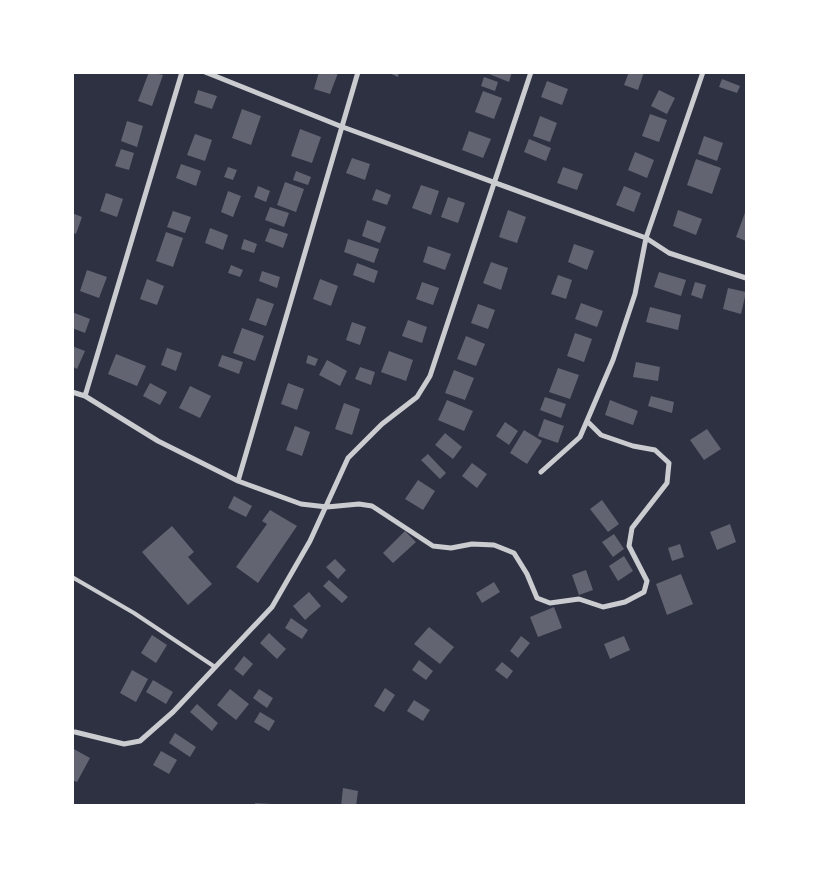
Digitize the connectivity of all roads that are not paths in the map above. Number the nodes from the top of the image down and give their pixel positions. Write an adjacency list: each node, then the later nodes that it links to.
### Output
1 (182, 72): 11 (street)
2 (205, 72): 6 (street)
3 (358, 72): 6 (street)
4 (531, 72): 7 (street)
5 (703, 72): 8 (street)
6 (340, 126): 7 (street); 14 (street)
7 (494, 182): 8 (street); 15 (street)
8 (646, 238): 9 (street); 12 (street)
9 (746, 278)
10 (72, 392): 11 (street)
11 (85, 396): 14 (street)
12 (587, 422): 13 (street); 15 (street)
13 (541, 472)
14 (238, 481): 15 (street)
15 (327, 508): 17 (street)
16 (72, 577): 17 (lane)
17 (216, 667): 18 (street)
18 (74, 731)

